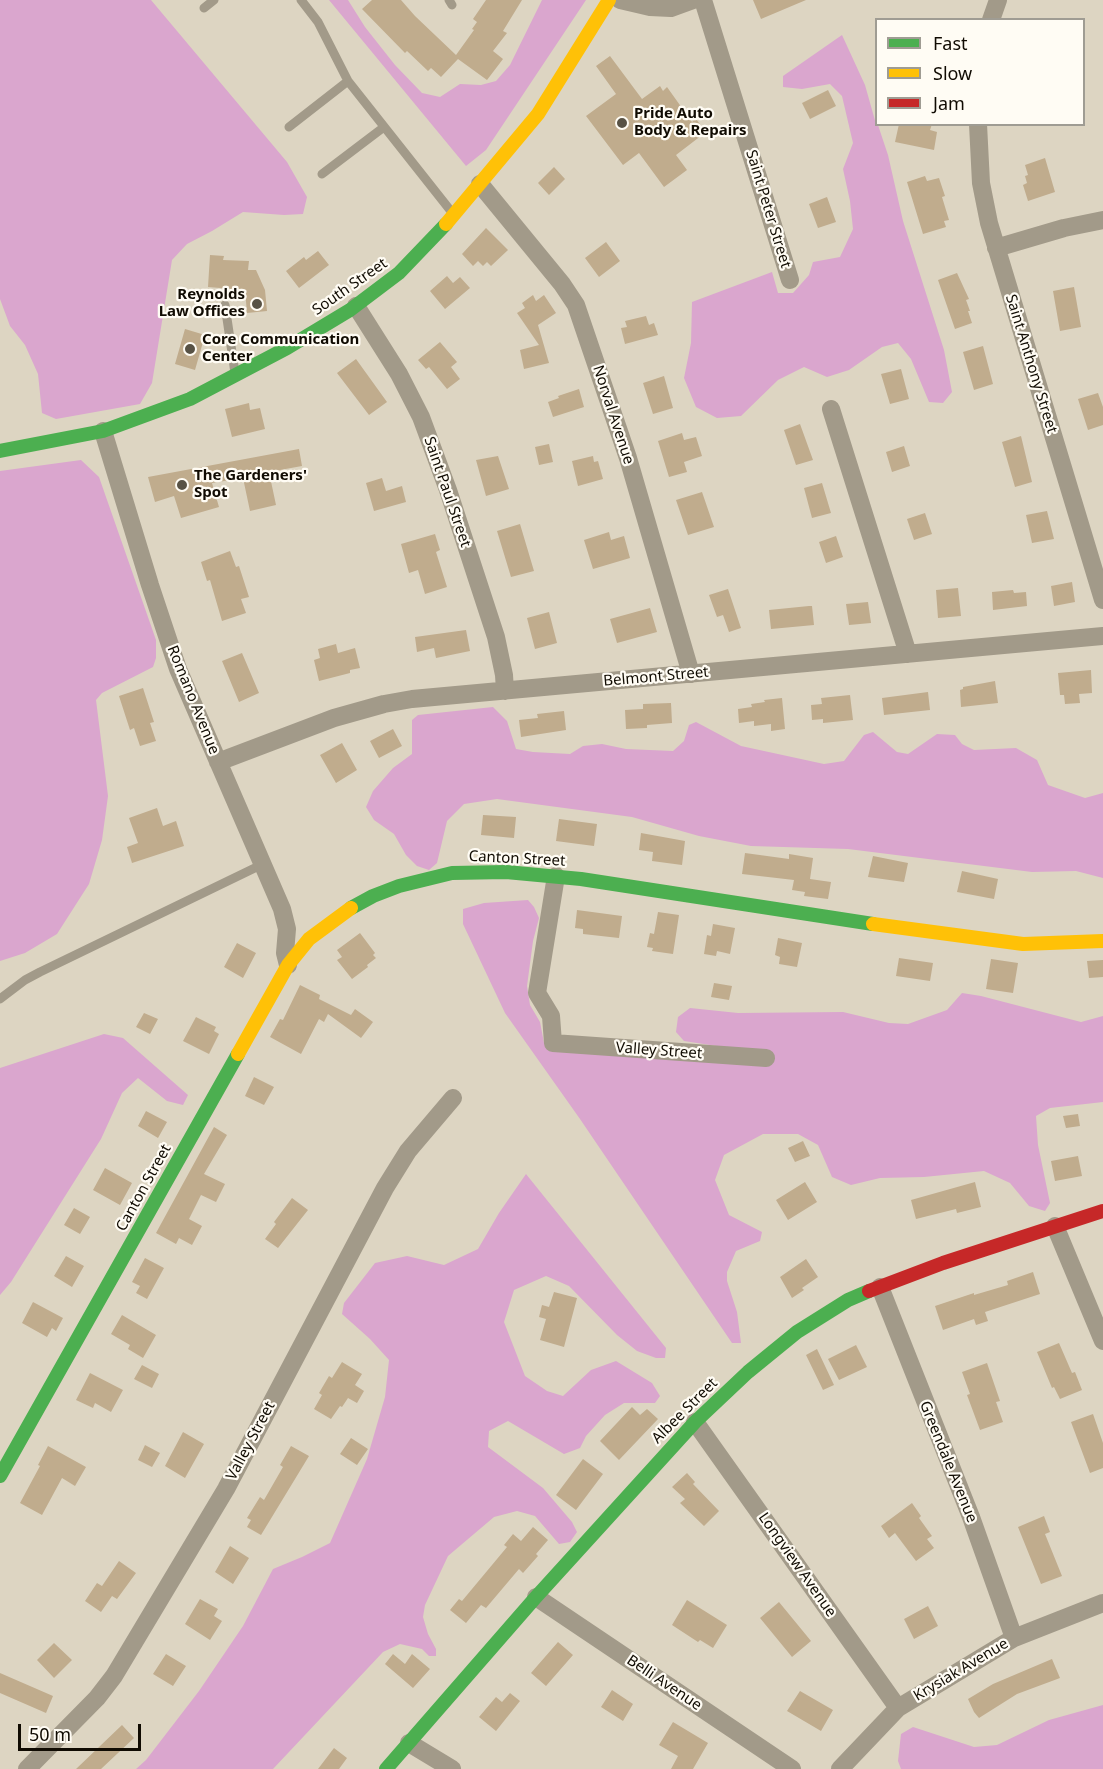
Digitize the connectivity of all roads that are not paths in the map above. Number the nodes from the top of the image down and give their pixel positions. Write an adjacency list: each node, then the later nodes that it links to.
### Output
1 (214, 0): 8 (lane)
2 (301, 0): 10 (lane)
3 (609, 0): 15 (street, South Street)
4 (620, 0): 5 (street)
5 (693, 0)
6 (703, 0): 19 (street, Saint Peter Street)
7 (998, 0): 9 (street)
8 (204, 8)
9 (992, 18)
10 (348, 81): 12 (lane); 13 (lane)
11 (978, 126): 18 (street, Saint Anthony Street)
12 (384, 127): 14 (lane); 16 (lane)
13 (289, 128)
14 (322, 174)
15 (480, 184): 16 (street, South Street); 29 (street, Norval Avenue)
16 (454, 215): 21 (street, South Street)
17 (1103, 220): 18 (street)
18 (996, 248): 26 (street, Saint Anthony Street)
19 (790, 280)
20 (225, 305): 22 (lane)
21 (356, 306): 22 (street, South Street); 30 (street, Saint Paul Street)
22 (236, 376): 24 (street, South Street)
23 (831, 409): 28 (street)
24 (103, 431): 25 (street, South Street); 31 (street, Romano Avenue)
25 (0, 451)
26 (1103, 600)
27 (1103, 636): 28 (street, Belmont Street)
28 (908, 654): 29 (street, Belmont Street)
29 (691, 674): 30 (street, Belmont Street)
30 (505, 691): 31 (street, Belmont Street)
31 (218, 762): 32 (street, Romano Avenue)
32 (263, 864): 35 (street, Romano Avenue); 36 (lane)
33 (556, 876): 34 (street, Canton Street); 35 (street, Canton Street); 37 (street, Valley Street)
34 (1103, 941)
35 (288, 965): 44 (street, Canton Street)
36 (0, 999)
37 (766, 1058)
38 (453, 1098): 50 (street, Valley Street)
39 (1103, 1210): 40 (street, Albee Street)
40 (1055, 1226): 41 (street, Albee Street); 42 (street)
41 (880, 1287): 43 (street, Albee Street); 47 (street, Greendale Avenue)
42 (1103, 1341)
43 (695, 1422): 45 (street, Albee Street); 48 (street, Longview Avenue)
44 (0, 1476)
45 (536, 1597): 49 (street, Albee Street); 53 (street, Belli Avenue)
46 (1103, 1603): 47 (street, Krysiak Avenue)
47 (1014, 1638): 48 (street, Krysiak Avenue)
48 (898, 1708): 54 (street, Krysiak Avenue)
49 (409, 1743): 51 (street, Albee Street); 52 (street)
50 (27, 1769)
51 (386, 1769)
52 (452, 1769)
53 (792, 1769)
54 (840, 1769)

